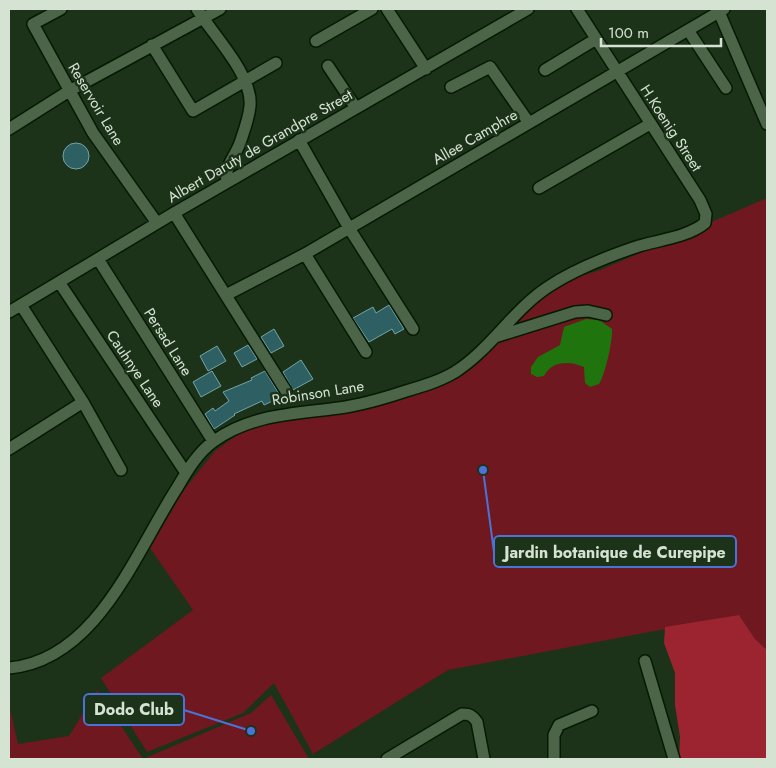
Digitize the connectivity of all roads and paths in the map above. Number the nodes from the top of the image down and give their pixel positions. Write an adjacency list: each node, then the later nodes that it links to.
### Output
1 (60, 9): 21 (street, Reservoir Lane)
2 (220, 9): 8 (street)
3 (372, 9): 11 (street)
4 (387, 9): 15 (street)
5 (528, 9): 15 (street, Albert Daruty de Grandpre Street)
6 (577, 9): 10 (street, H.Koenig Street)
7 (722, 10): 9 (street, Allee Camphre); 25 (street)
8 (200, 14): 12 (street); 18 (street)
9 (688, 30): 17 (street, Allee Camphre); 20 (street)
10 (596, 39): 16 (street); 17 (street, H.Koenig Street)
11 (316, 41)
12 (152, 45): 18 (street); 21 (street)
13 (276, 63): 18 (street)
14 (328, 66): 22 (street)
15 (426, 69): 22 (street, Albert Daruty de Grandpre Street)
16 (545, 70)
17 (616, 72): 23 (street, Allee Camphre); 24 (street, H.Koenig Street)
18 (246, 80): 28 (street)
19 (451, 87): 23 (street)
20 (726, 88)
21 (69, 91): 26 (street); 32 (street, Reservoir Lane)
22 (356, 108): 27 (street, Albert Daruty de Grandpre Street)
23 (529, 123): 33 (street, Allee Camphre)
24 (650, 124): 29 (street); 30 (street, H.Koenig Street)
25 (767, 124)
26 (9, 129)
27 (299, 140): 28 (street, Albert Daruty de Grandpre Street); 33 (street)
28 (227, 182): 31 (street, Albert Daruty de Grandpre Street)
29 (539, 188)
30 (700, 200): 42 (street, Robinson Lane)
31 (174, 213): 32 (street, Albert Daruty de Grandpre Street); 37 (street)
32 (157, 223): 35 (street, Albert Daruty de Grandpre Street)
33 (349, 228): 34 (street, Allee Camphre); 41 (street)
34 (305, 254): 37 (street, Allee Camphre); 43 (street)
35 (98, 259): 36 (street, Albert Daruty de Grandpre Street); 46 (street, Persad Lane)
36 (59, 282): 38 (street, Albert Daruty de Grandpre Street); 49 (street, Cauhnye Lane)
37 (226, 294): 44 (street)
38 (21, 305): 39 (street, Albert Daruty de Grandpre Street); 45 (street)
39 (9, 312)
40 (606, 315): 42 (street)
41 (413, 329)
42 (496, 337): 46 (street, Robinson Lane)
43 (366, 352)
44 (286, 391)
45 (82, 402): 47 (street); 48 (street)
46 (213, 441): 49 (street, Robinson Lane)
47 (9, 449)
48 (121, 470)
49 (186, 473): 51 (street, Robinson Lane)
50 (645, 661): 56 (street)
51 (9, 668)
52 (592, 711): 55 (street)
53 (395, 758): 54 (street)
54 (484, 759)
55 (554, 759)
56 (674, 759)

